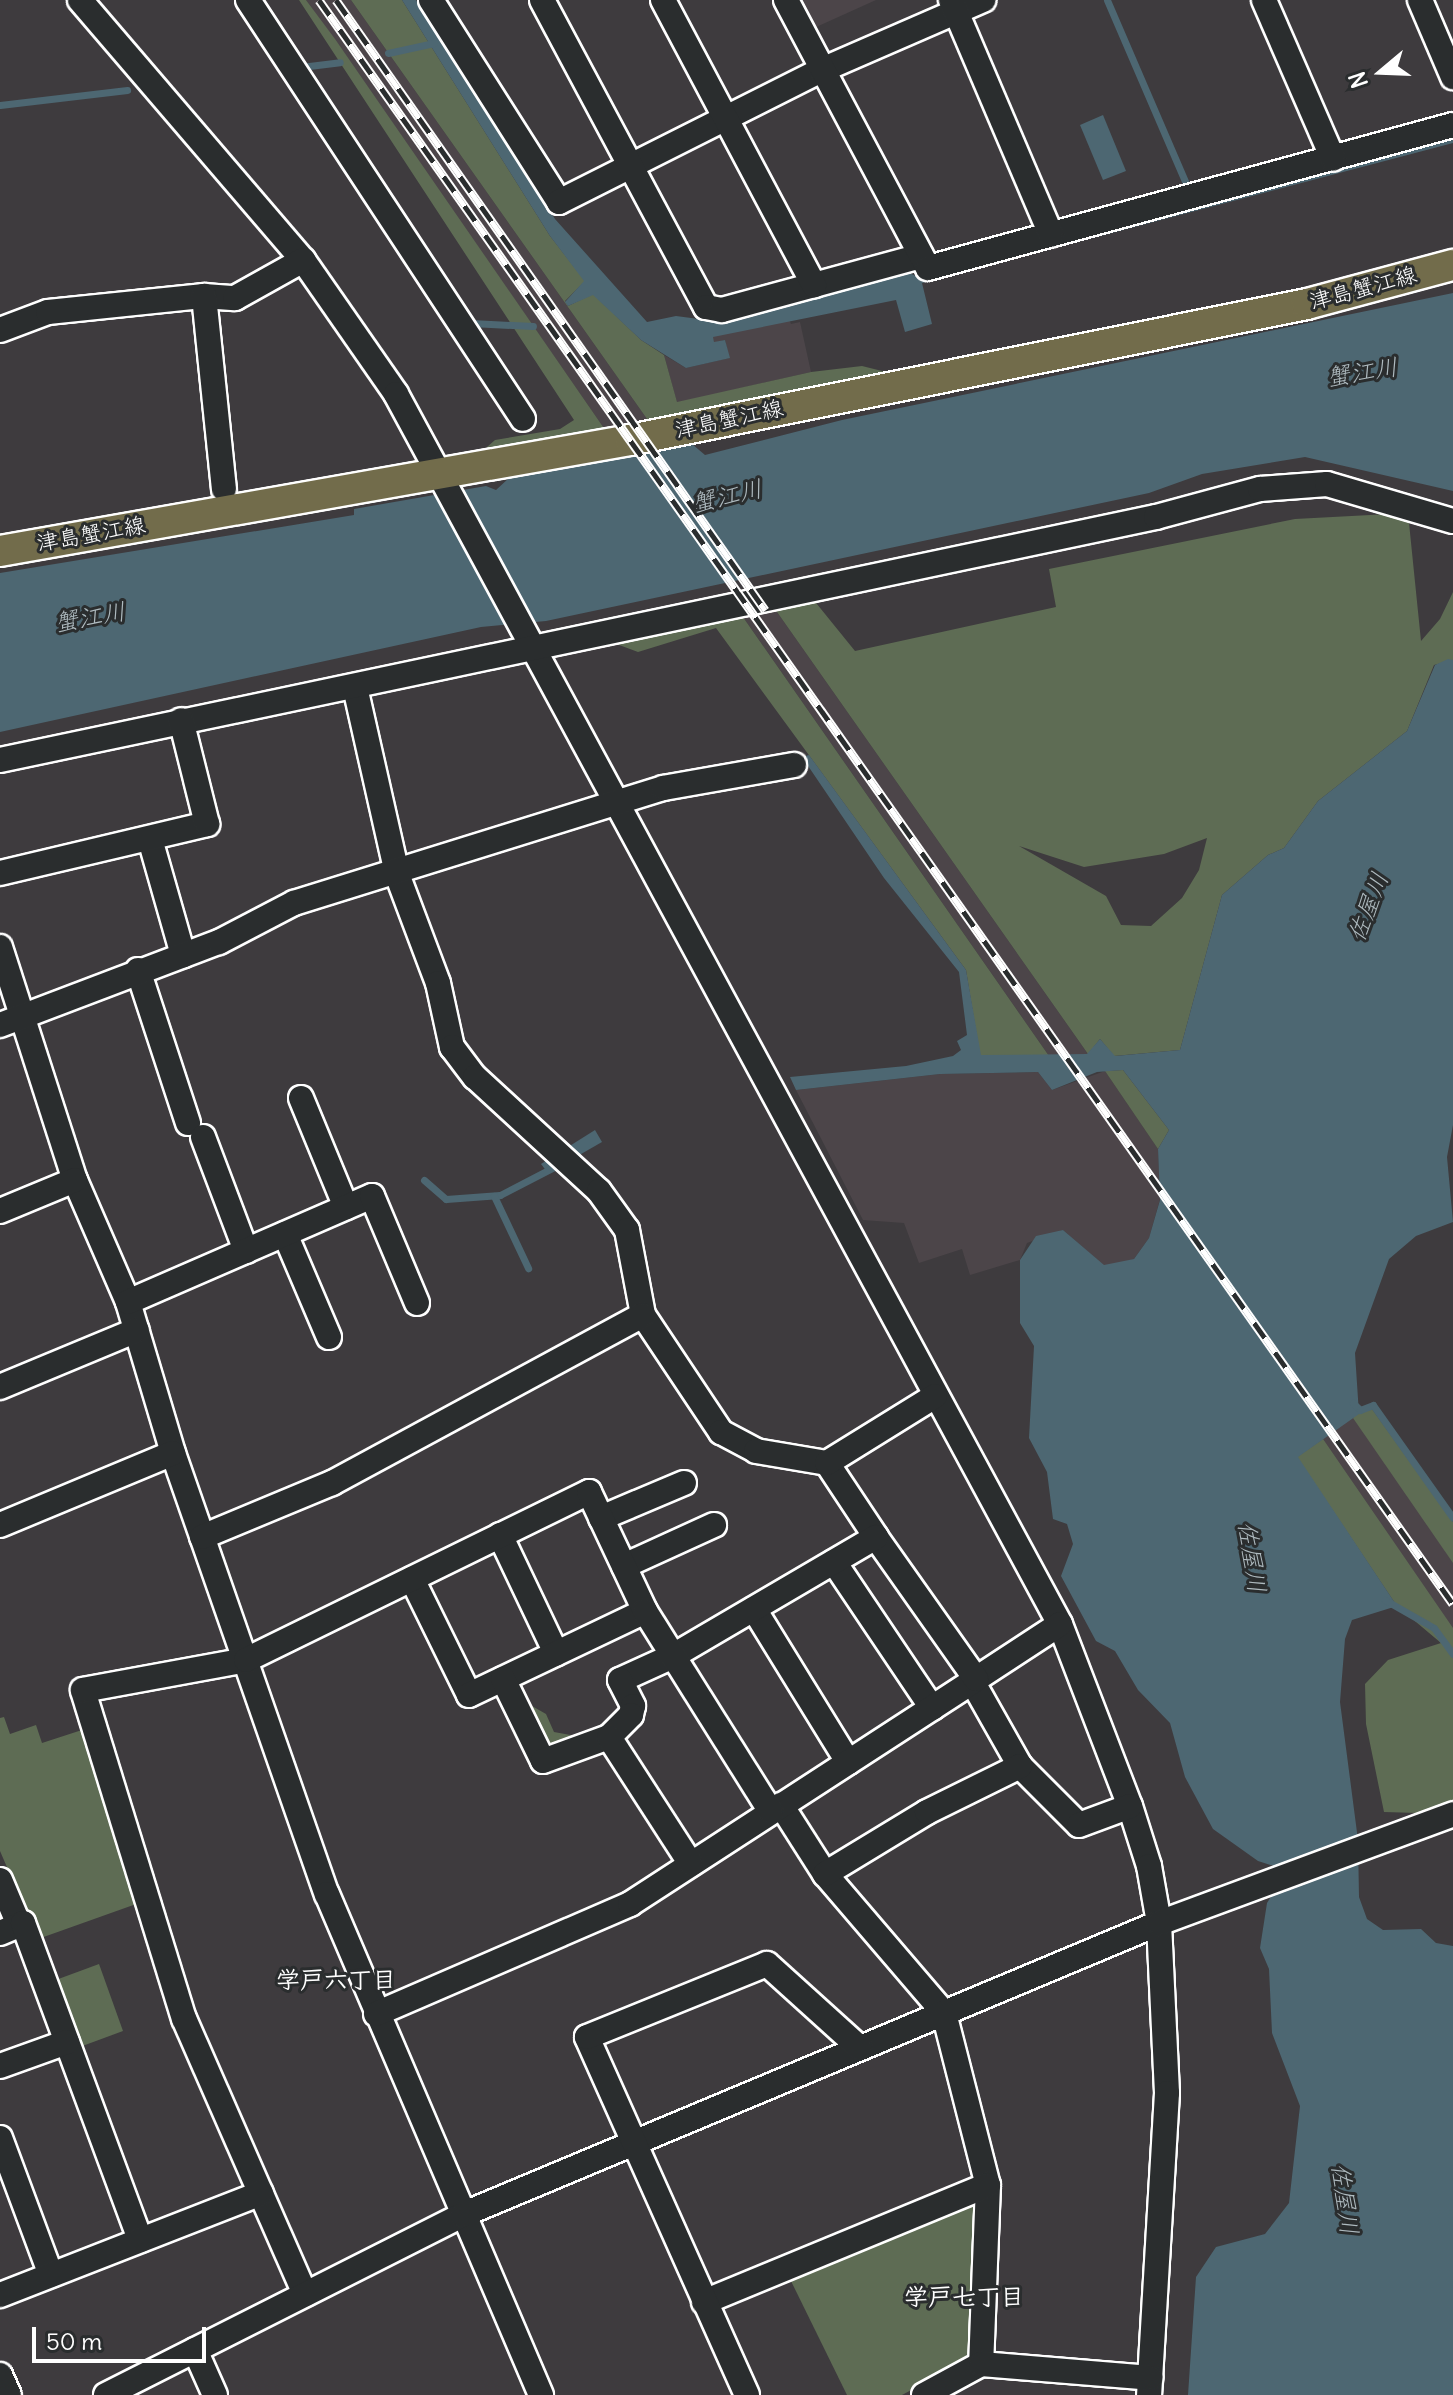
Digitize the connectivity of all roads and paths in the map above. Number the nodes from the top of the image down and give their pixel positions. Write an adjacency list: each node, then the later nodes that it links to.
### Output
1 (80, 0): 19 (street)
2 (248, 0): 24 (street)
3 (431, 0): 16 (street)
4 (542, 0): 16 (street)
5 (663, 0): 13 (street)
6 (786, 0): 11 (street)
7 (983, 0): 10 (street)
8 (1264, 0): 15 (street)
9 (1420, 0): 12 (street)
10 (954, 6): 11 (street); 17 (street)
11 (822, 70): 13 (street); 18 (street)
12 (1453, 77)
13 (725, 117): 16 (street); 21 (street)
14 (1453, 125): 15 (street)
15 (1333, 159): 17 (street)
16 (631, 165): 21 (street)
17 (1051, 235): 18 (street)
18 (921, 256): 21 (street)
19 (303, 260): 22 (street); 25 (street)
20 (1453, 265): 25 (main road, 津島蟹江線)
21 (814, 285)
22 (204, 296): 23 (street); 26 (street)
23 (0, 330)
24 (523, 419)
25 (445, 481): 28 (main road, 津島蟹江線); 29 (street)
26 (224, 489)
27 (1453, 521): 29 (street)
28 (0, 551)
29 (530, 643): 30 (street); 34 (street)
30 (355, 687): 31 (street); 37 (street)
31 (181, 720): 32 (street); 35 (street)
32 (0, 760)
33 (794, 765): 34 (street)
34 (615, 803): 37 (street); 54 (street)
35 (150, 839): 36 (street); 39 (street)
36 (0, 873)
37 (397, 874): 39 (street); 50 (street)
38 (0, 947): 41 (street)
39 (183, 955): 40 (street)
40 (138, 970): 41 (street); 47 (street)
41 (10, 1021): 43 (street)
42 (301, 1098): 44 (street)
43 (75, 1180): 45 (street); 48 (street)
44 (346, 1207): 46 (street); 49 (street)
45 (0, 1211)
46 (285, 1234): 47 (street); 52 (street)
47 (246, 1251): 48 (street)
48 (128, 1302): 51 (street)
49 (417, 1303)
50 (643, 1315): 56 (street); 62 (street)
51 (137, 1330): 53 (street); 55 (street)
52 (329, 1337)
53 (0, 1387)
54 (935, 1396): 56 (street); 69 (street)
55 (173, 1453): 59 (street); 62 (street)
56 (827, 1463): 63 (street)
57 (684, 1483): 58 (street)
58 (601, 1518): 61 (street); 65 (street)
59 (0, 1525)
60 (714, 1525): 65 (street)
61 (500, 1535): 66 (street); 70 (street)
62 (202, 1537): 72 (street)
63 (876, 1537): 64 (street); 74 (street)
64 (834, 1562): 67 (street); 75 (street)
65 (624, 1566): 68 (street)
66 (412, 1579): 72 (street); 73 (street)
67 (754, 1609): 71 (street); 77 (street)
68 (645, 1611): 70 (street); 71 (street)
69 (1060, 1624): 74 (street); 79 (street)
70 (556, 1653): 73 (street)
71 (673, 1656): 76 (street); 80 (street)
72 (246, 1660): 88 (street); 95 (street)
73 (503, 1679): 76 (street)
74 (974, 1680): 75 (street); 78 (street)
75 (932, 1708): 77 (street)
76 (609, 1737): 82 (street)
77 (848, 1762): 80 (street)
78 (1020, 1766): 79 (street); 83 (street)
79 (1130, 1806): 85 (street)
80 (776, 1809): 82 (street); 83 (street)
81 (1453, 1814): 85 (street)
82 (691, 1864): 88 (street)
83 (825, 1874): 87 (street)
84 (0, 1880): 86 (street)
85 (1159, 1923): 87 (street); 105 (street)
86 (10, 1929): 89 (street)
87 (944, 2013): 90 (street); 94 (street)
88 (376, 2014): 96 (street)
89 (67, 2042): 91 (street); 97 (street)
90 (860, 2048): 93 (street); 93 (street)
91 (0, 2066)
92 (0, 2138): 98 (street)
93 (633, 2143): 96 (street); 101 (street)
94 (988, 2185): 101 (street); 103 (street)
95 (261, 2193): 97 (street); 99 (street)
96 (462, 2215): 99 (street); 109 (street)
97 (140, 2240): 98 (street)
98 (51, 2275): 100 (street)
99 (305, 2294): 102 (street)
100 (0, 2295)
101 (704, 2302): 110 (street)
102 (195, 2350): 107 (street); 108 (street)
103 (981, 2364): 105 (street); 111 (street)
104 (0, 2375): 106 (street)
105 (1149, 2386)
106 (9, 2395)
107 (106, 2395)
108 (215, 2395)
109 (541, 2395)
110 (747, 2395)
111 (924, 2395)

